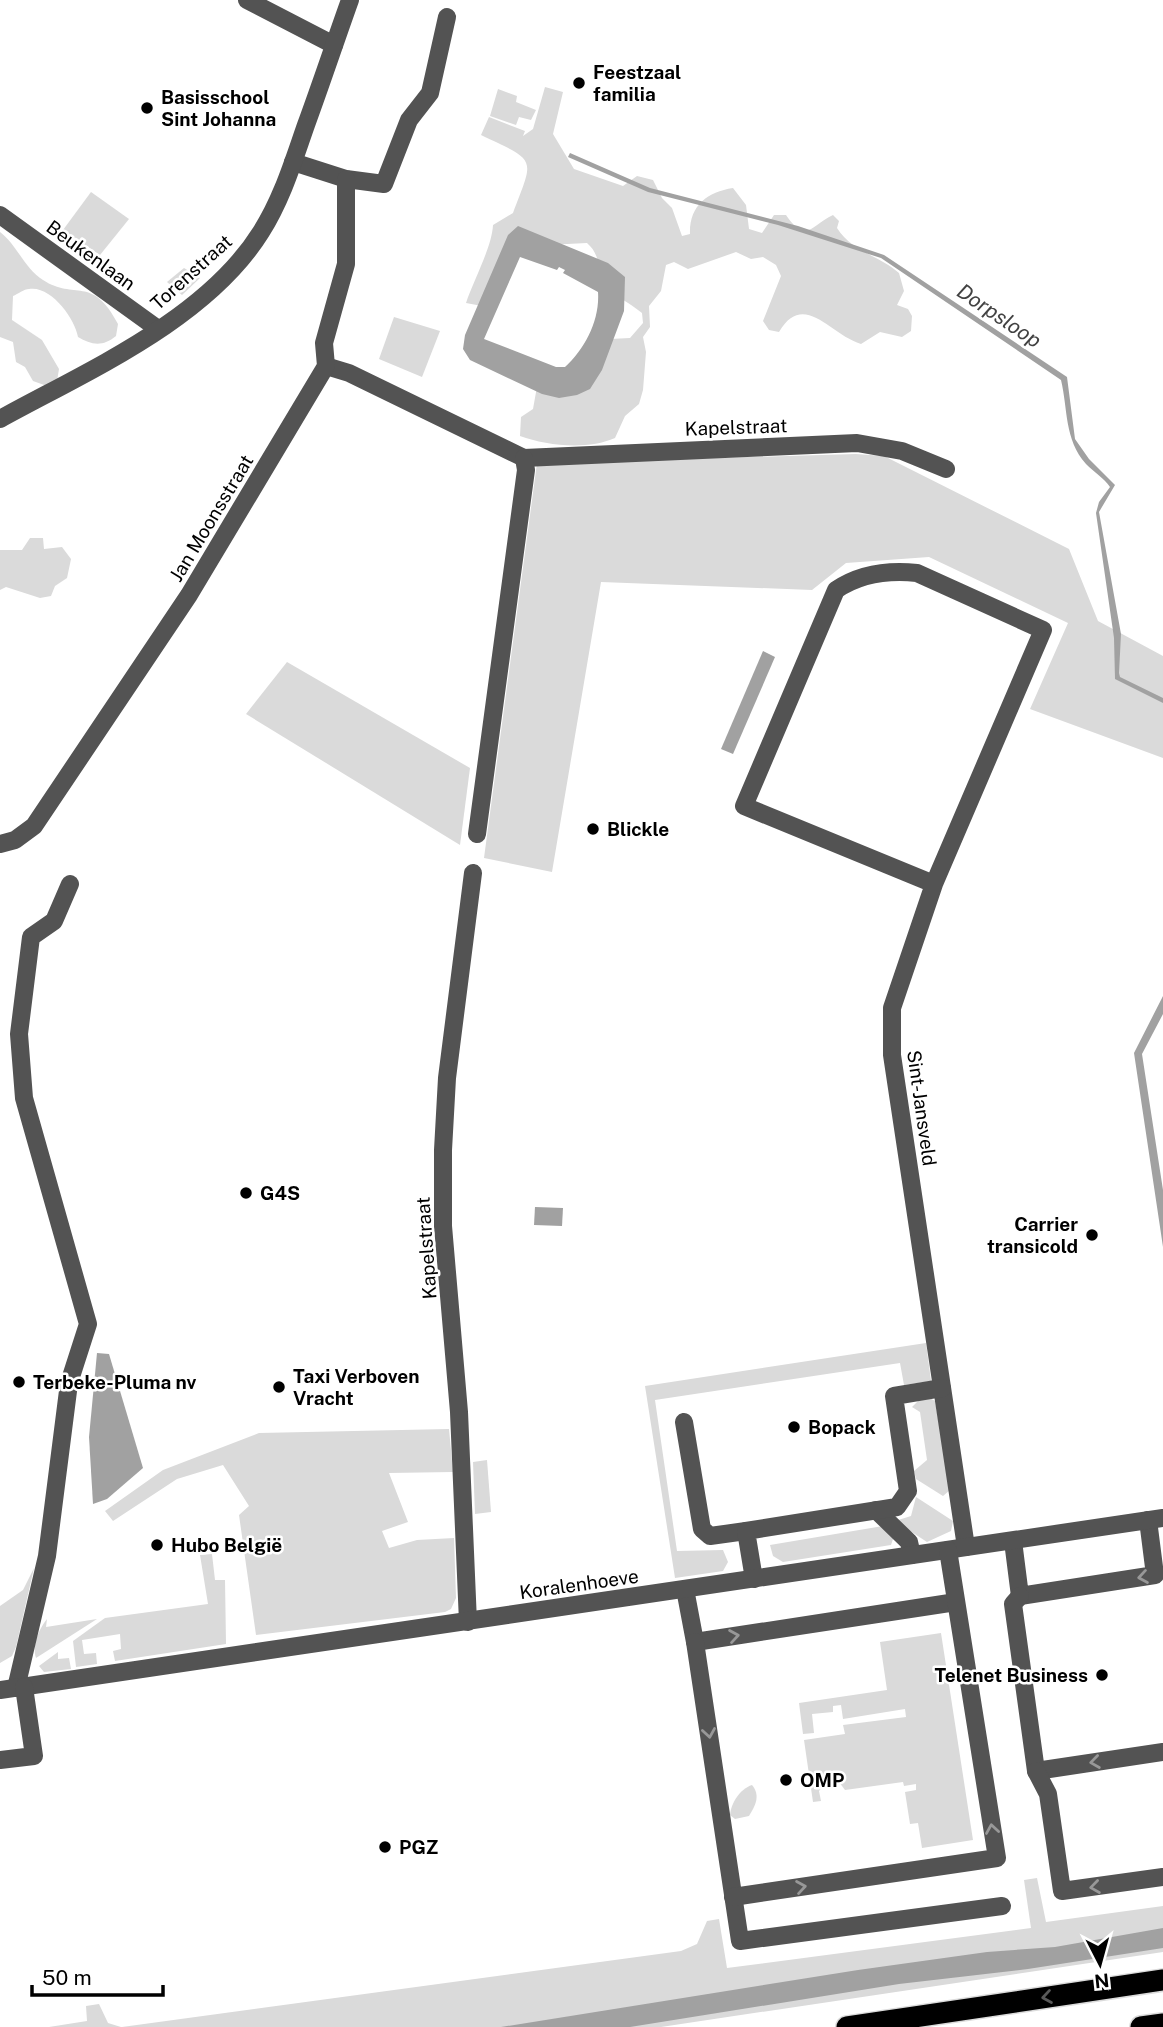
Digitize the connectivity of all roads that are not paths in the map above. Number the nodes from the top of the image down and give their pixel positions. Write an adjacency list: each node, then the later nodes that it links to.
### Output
1 (247, 0): 4 (street)
2 (350, 0): 4 (street, Torenstraat)
3 (447, 17): 6 (street)
4 (334, 44): 5 (street, Torenstraat)
5 (293, 162): 6 (street); 8 (street, Torenstraat)
6 (346, 179): 9 (street, Jan Moonsstraat)
7 (0, 215): 8 (street, Beukenlaan)
8 (158, 329): 10 (street, Torenstraat)
9 (326, 366): 11 (street, Kapelstraat); 14 (street, Jan Moonsstraat)
10 (0, 419)
11 (524, 458): 12 (street, Kapelstraat); 13 (street)
12 (946, 469)
13 (477, 834)
14 (8, 842)
15 (473, 873): 30 (street, Kapelstraat)
16 (71, 884): 32 (street)
17 (934, 884): 17 (street, Sint-Jansveld); 18 (street, Sint-Jansveld)
18 (942, 1388): 20 (street); 24 (street, Sint-Jansveld)
19 (684, 1422): 22 (street)
20 (876, 1510): 22 (street); 25 (street)
21 (1155, 1519): 23 (street, Koralenhoeve); 28 (street, one-way to 28)
22 (746, 1531): 26 (street)
23 (1013, 1541): 24 (street, Koralenhoeve); 28 (street)
24 (957, 1549): 25 (street, Koralenhoeve); 29 (street, Sint-Jansveld)
25 (912, 1555): 26 (street, Koralenhoeve)
26 (754, 1579): 27 (street, Koralenhoeve)
27 (685, 1589): 30 (street, Koralenhoeve); 31 (street)
28 (1020, 1596): 35 (street)
29 (956, 1602): 31 (street, one-way to 29); 37 (street, Sint-Jansveld, one-way to 29)
30 (468, 1622): 32 (street, Koralenhoeve)
31 (695, 1642): 37 (street, one-way to 37)
32 (13, 1688): 34 (street)
33 (1163, 1752): 35 (street, one-way to 35)
34 (0, 1760)
35 (1036, 1771): 36 (street, one-way to 35)
36 (1163, 1877)
37 (733, 1897): 38 (street)
38 (1002, 1906)
39 (1163, 1980): 41 (highway, one-way to 41)
40 (1163, 2024): 42 (highway)
41 (847, 2027)
42 (1140, 2027)

